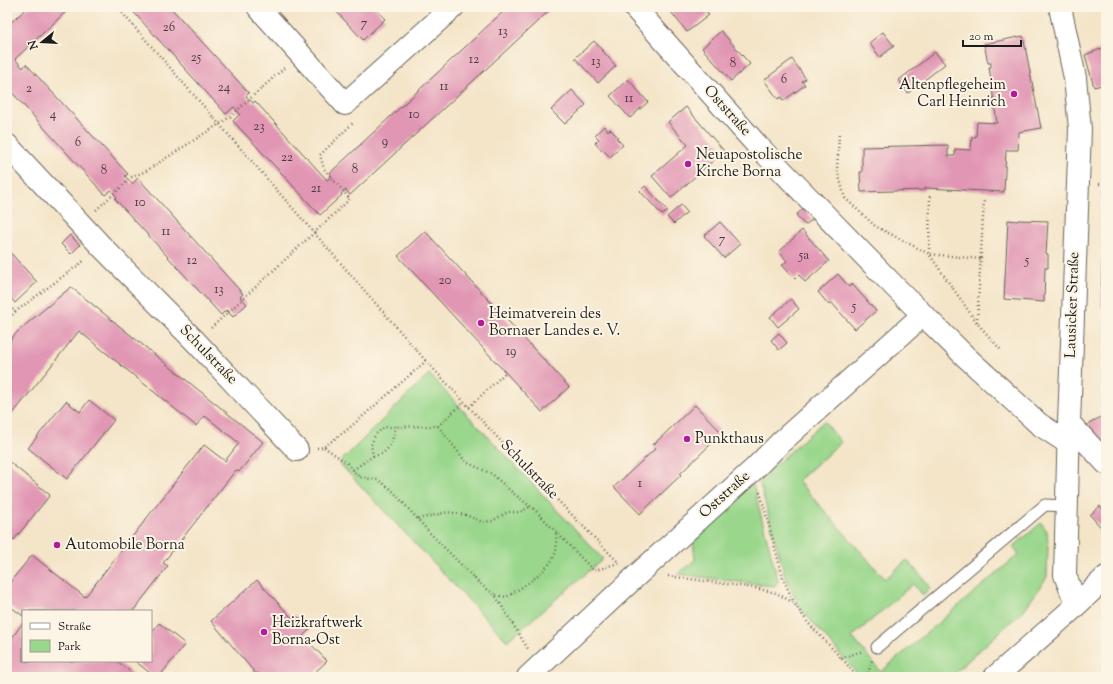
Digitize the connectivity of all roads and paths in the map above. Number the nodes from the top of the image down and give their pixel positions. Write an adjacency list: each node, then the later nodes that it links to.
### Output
1 (117, 7): 8 (path, Schulstraße)
2 (258, 7): 6 (street)
3 (453, 7): 7 (street)
4 (634, 7): 20 (street, Oststraße)
5 (1060, 7): 31 (street, Lausicker Straße)
6 (300, 54): 7 (street); 8 (path)
7 (345, 104): 14 (path)
8 (219, 124): 13 (path); 14 (path, Schulstraße)
9 (839, 135): 16 (path)
10 (7, 145): 13 (street, Schulstraße)
11 (930, 196): 16 (path)
12 (984, 200): 17 (path)
13 (81, 224): 15 (street, Schulstraße)
14 (314, 233): 23 (path); 25 (path, Schulstraße)
15 (102, 247): 19 (path); 23 (street, Schulstraße)
16 (929, 254): 17 (path); 22 (path)
17 (981, 259): 22 (path)
18 (7, 303): 19 (path)
19 (15, 312): 21 (path)
20 (923, 315): 31 (street, Oststraße); 37 (street, Oststraße)
21 (7, 321)
22 (977, 323): 24 (path)
23 (195, 341): 33 (street, Schulstraße)
24 (1001, 350)
25 (426, 361): 27 (path, Schulstraße); 32 (path)
26 (505, 373): 28 (path)
27 (464, 402): 28 (path, Schulstraße); 30 (path)
28 (469, 407): 42 (path, Schulstraße)
29 (395, 426): 30 (path); 34 (path); 34 (path)
30 (438, 426): 38 (path)
31 (1068, 433): 35 (street, Oststraße); 39 (street, Lausicker Straße)
32 (324, 447): 33 (path); 36 (path)
33 (297, 450)
34 (373, 456): 36 (path)
35 (1106, 463)
36 (353, 470): 40 (path)
37 (753, 470): 42 (street, Oststraße); 46 (path)
38 (531, 506): 40 (path); 41 (path)
39 (1067, 506): 45 (street, Lausicker Straße); 47 (lane)
40 (418, 519): 44 (path)
41 (556, 532): 42 (path); 44 (path)
42 (626, 571): 46 (path); 50 (street, Oststraße)
43 (1106, 577): 45 (street)
44 (495, 595): 48 (path)
45 (1079, 602): 52 (street)
46 (794, 604): 49 (path)
47 (877, 647): 49 (path)
48 (529, 651)
49 (841, 658): 51 (path)
50 (528, 677)
51 (857, 677)
52 (995, 677)

